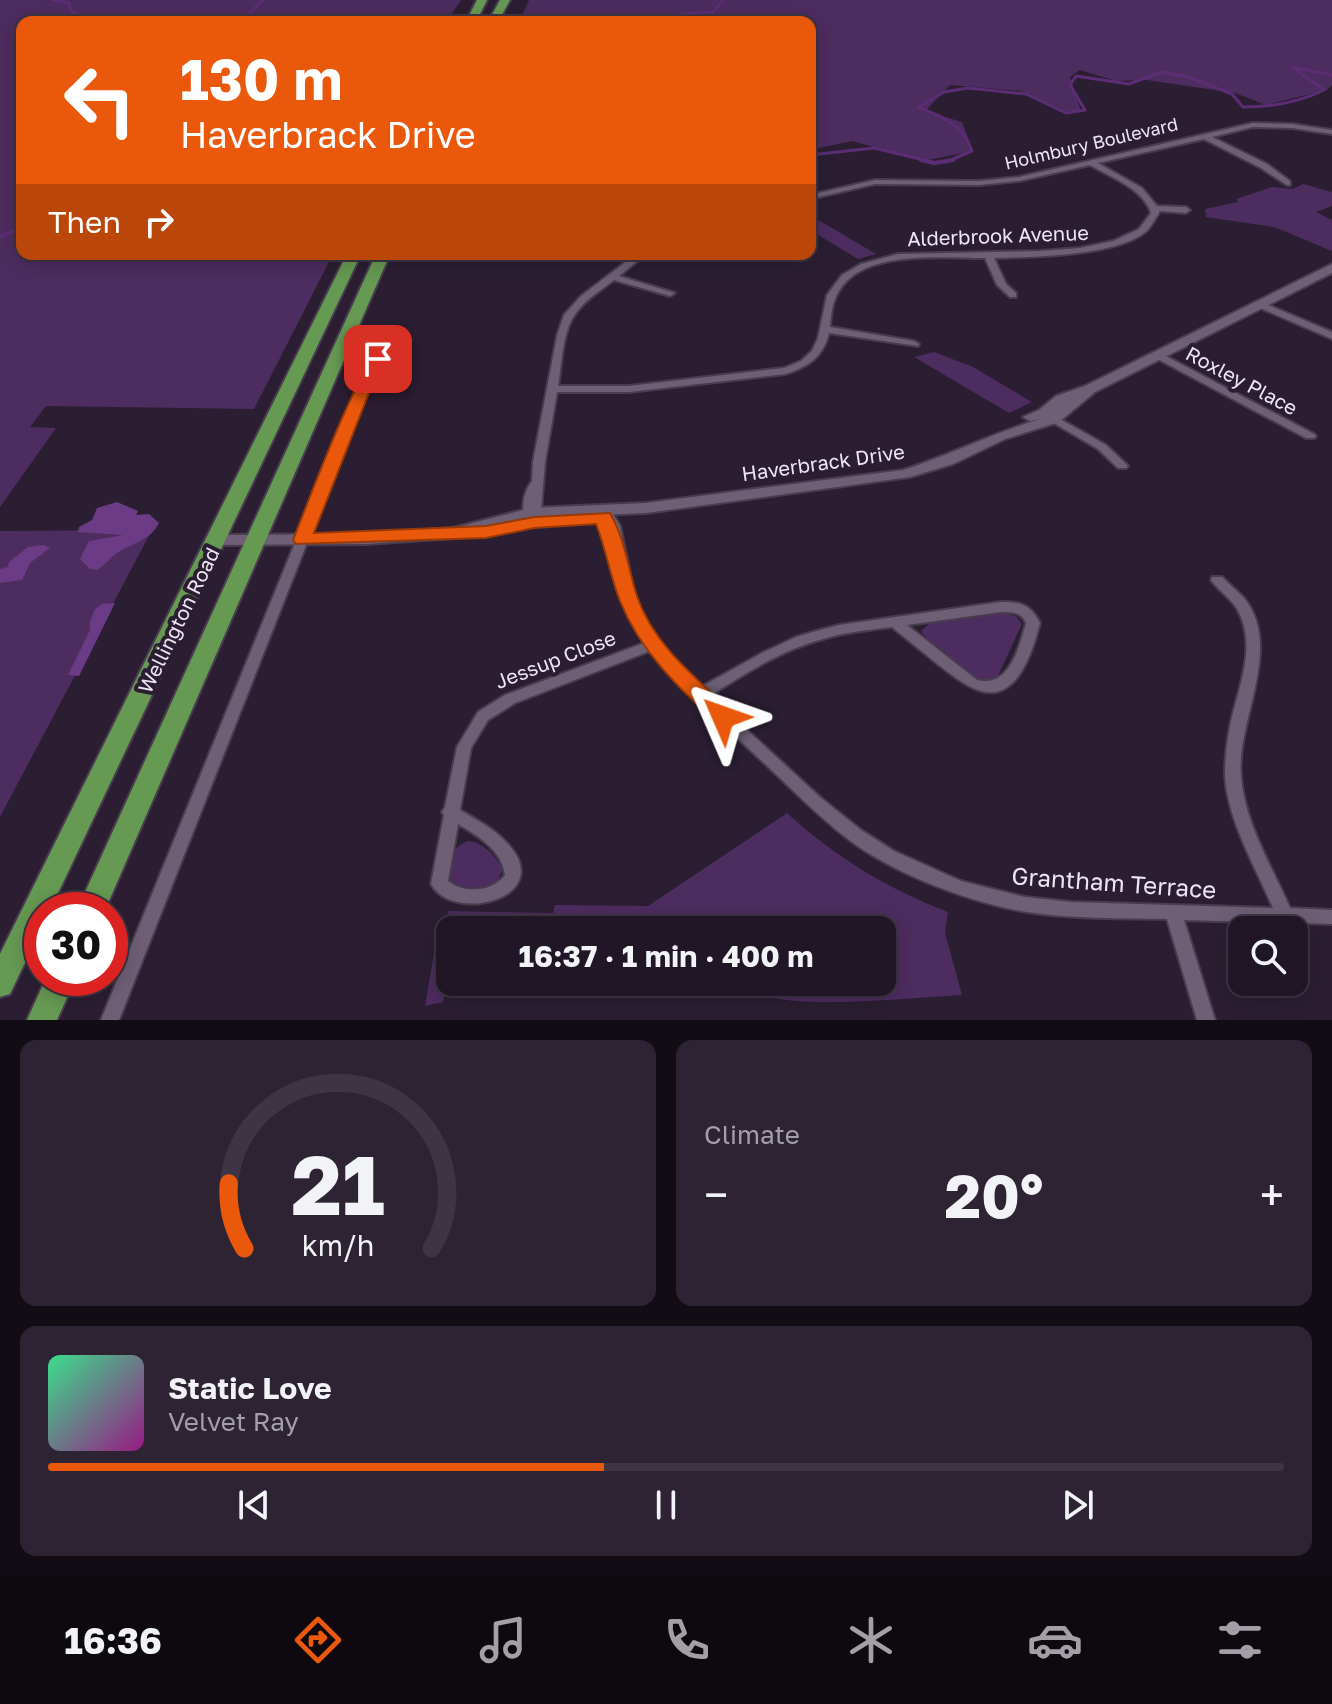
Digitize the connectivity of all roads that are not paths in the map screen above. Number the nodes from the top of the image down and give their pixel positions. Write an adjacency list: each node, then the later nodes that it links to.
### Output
1 (1332, 132): 2 (street, Holmbury Boulevard)
2 (1205, 136): 3 (street, Holmbury Boulevard); 4 (street)
3 (1090, 162): 5 (street, Holmbury Boulevard); 6 (street)
4 (1287, 183)
5 (816, 196)
6 (1154, 208): 7 (street); 8 (street, Alderbrook Avenue)
7 (1186, 210)
8 (988, 254): 15 (street); 17 (street, Alderbrook Avenue)
9 (351, 260): 28 (highway, Wellington Road)
10 (380, 260): 29 (highway, Wellington Road)
11 (634, 260): 13 (street)
12 (1332, 268): 16 (street, Haverbrack Drive)
13 (611, 276): 14 (street); 22 (street)
14 (670, 293)
15 (1013, 295)
16 (1261, 305): 18 (street); 21 (street, Haverbrack Drive)
17 (824, 329): 19 (street); 22 (street, Alderbrook Avenue)
18 (1332, 336)
19 (914, 344)
20 (383, 355): 30 (street)
21 (1158, 355): 23 (street, Haverbrack Drive); 24 (street, Roxley Place)
22 (553, 389): 27 (street)
23 (1049, 416): 25 (street); 26 (street, Haverbrack Drive)
24 (1310, 436)
25 (1122, 466)
26 (606, 515): 27 (street, Haverbrack Drive); 33 (street, Grantham Terrace)
27 (533, 516): 30 (street, Haverbrack Drive)
28 (217, 540): 29 (street, Haverbrack Drive); 40 (highway, Wellington Road)
29 (255, 540): 30 (street, Haverbrack Drive); 36 (highway, Wellington Road)
30 (302, 540): 43 (street)
31 (1217, 580): 38 (street)
32 (894, 622): 32 (street); 34 (street)
33 (652, 645): 34 (street, Grantham Terrace); 35 (street, Jessup Close)
34 (700, 695): 37 (street, Grantham Terrace)
35 (450, 812): 35 (street, Jessup Close)
36 (99, 892)
37 (1173, 912): 38 (street, Grantham Terrace); 44 (street)
38 (1284, 915): 39 (street, Grantham Terrace)
39 (1332, 917)
40 (0, 984)
41 (53, 996): 42 (highway)
42 (42, 1020)
43 (110, 1020)
44 (1206, 1020)

